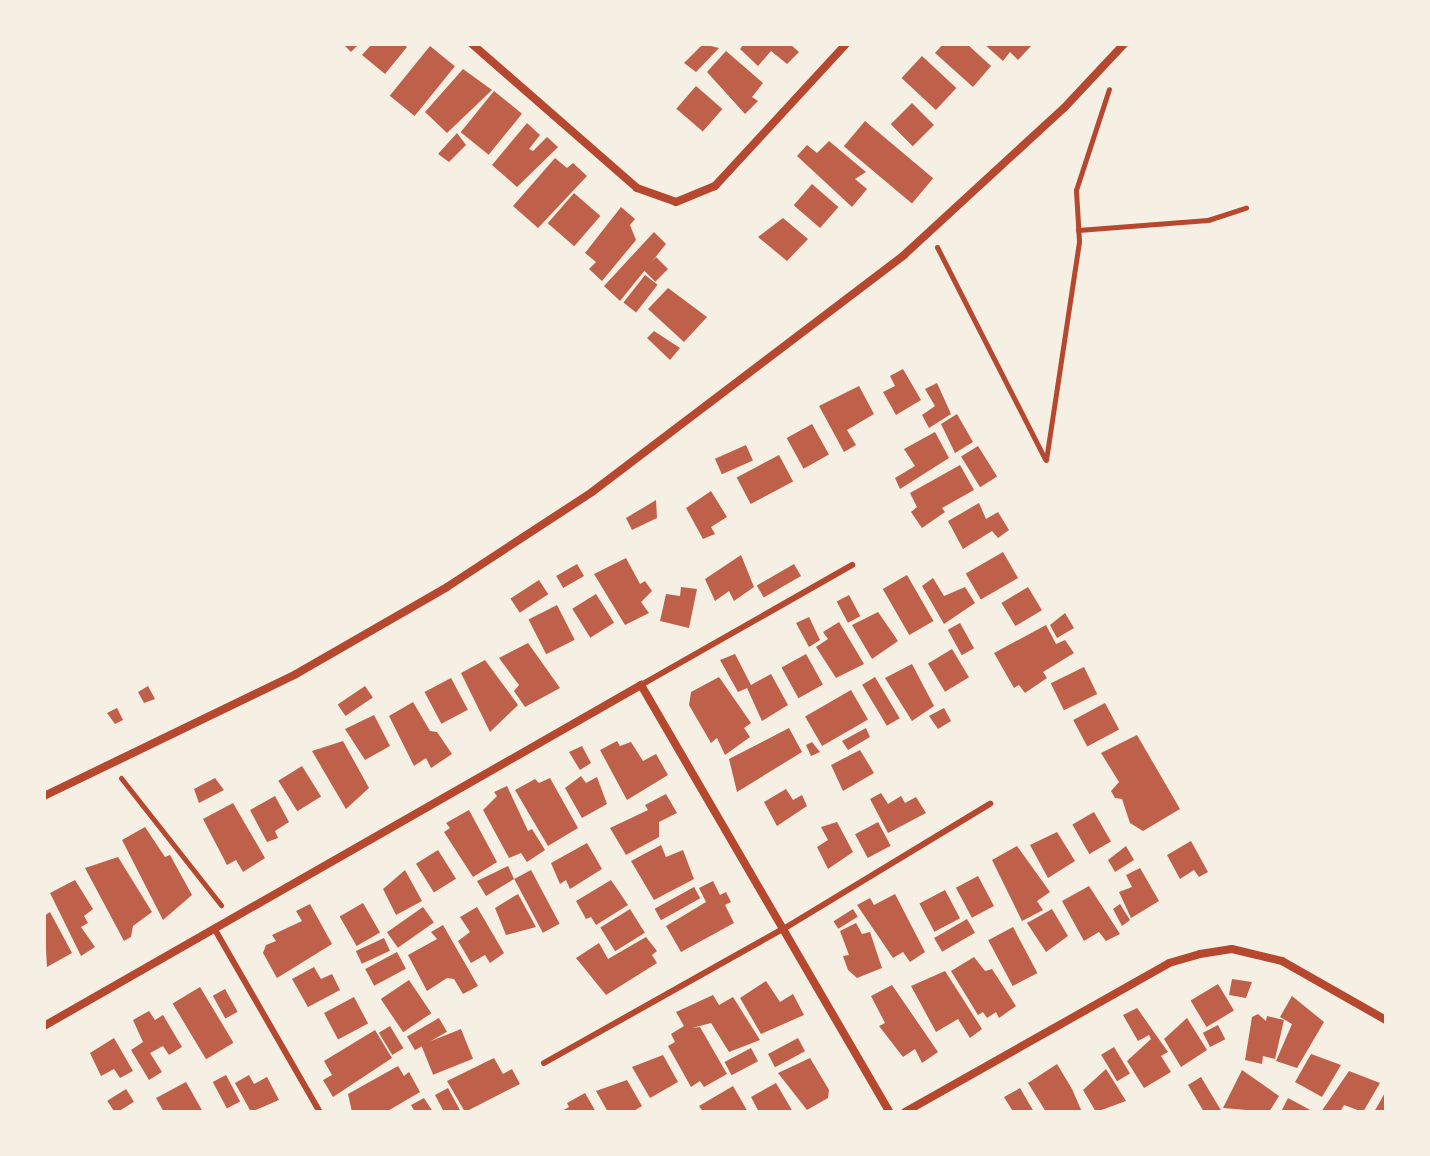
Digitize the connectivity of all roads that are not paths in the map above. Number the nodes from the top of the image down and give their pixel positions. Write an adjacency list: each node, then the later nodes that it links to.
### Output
1 (472, 44): 2 (street)
2 (846, 44)
3 (1124, 44): 6 (street)
4 (852, 565): 5 (lane)
5 (641, 685): 8 (street); 9 (street)
6 (44, 796)
7 (990, 804): 9 (lane)
8 (214, 928): 11 (street); 13 (lane)
9 (785, 928): 12 (lane); 14 (street)
10 (1386, 1020): 15 (street)
11 (44, 1026)
12 (544, 1063)
13 (320, 1112)
14 (890, 1112)
15 (905, 1112)

